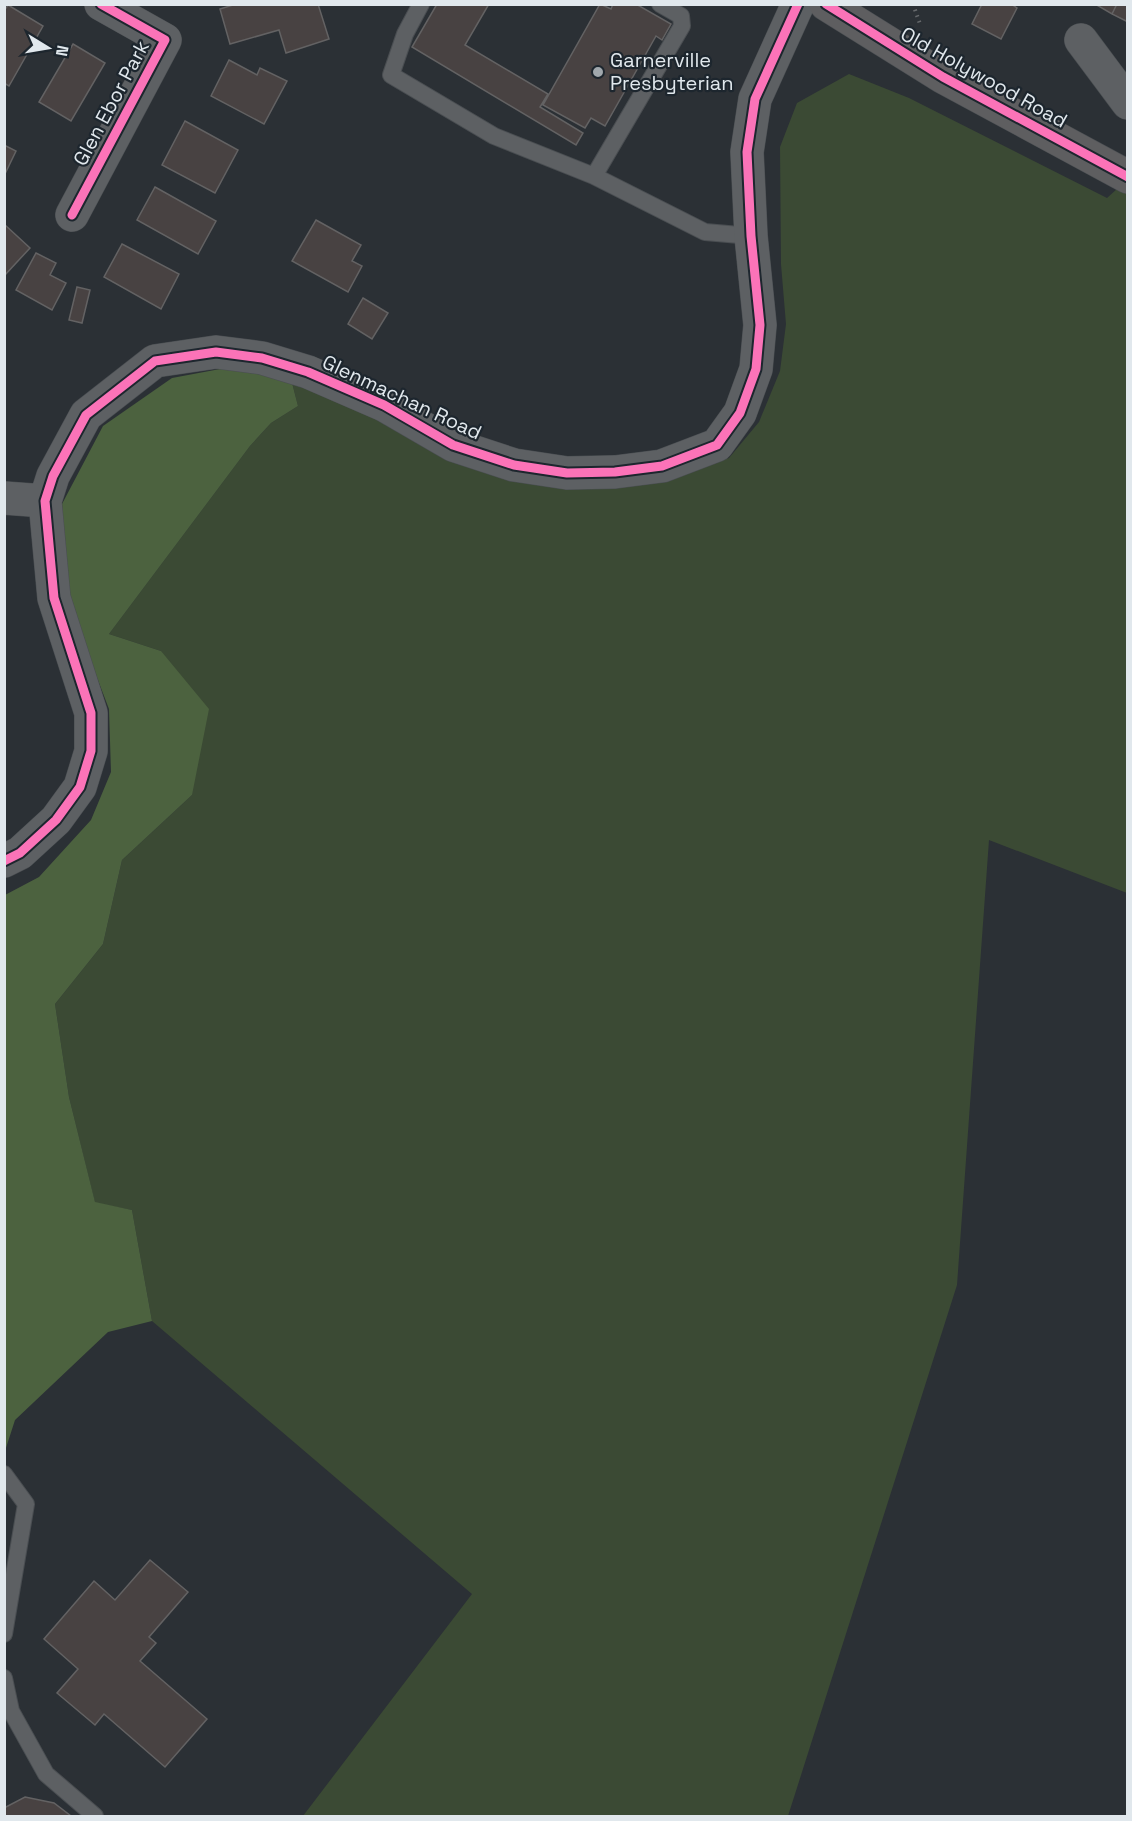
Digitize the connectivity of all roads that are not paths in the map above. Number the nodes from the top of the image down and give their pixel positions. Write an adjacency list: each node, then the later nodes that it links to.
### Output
1 (101, 4): 10 (street, Glen Ebor Park)
2 (422, 4): 8 (lane)
3 (660, 4): 8 (lane)
4 (798, 4): 11 (street, Glenmachan Road)
5 (826, 4): 9 (street, Old Holywood Road)
6 (1081, 40): 7 (street)
7 (1128, 103)
8 (594, 176): 11 (lane)
9 (1128, 177)
10 (72, 215)
11 (751, 236): 13 (street, Glenmachan Road)
12 (4, 498): 13 (street)
13 (45, 501): 14 (street, Glenmachan Road)
14 (4, 861)
15 (4, 1474): 16 (lane)
16 (4, 1634)
17 (4, 1678): 18 (lane)
18 (8, 1717): 19 (lane)
19 (95, 1816)

